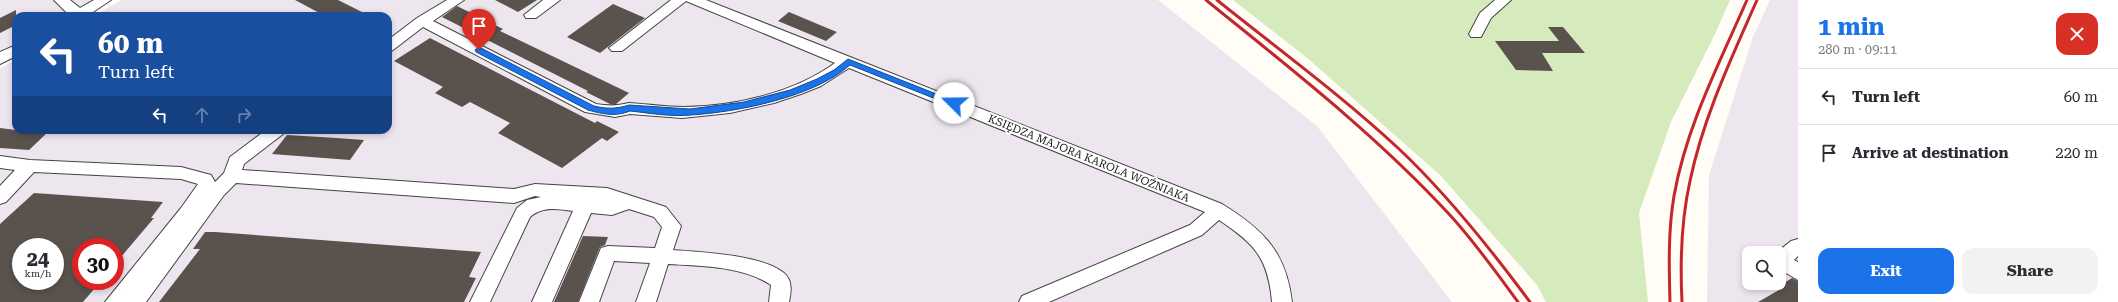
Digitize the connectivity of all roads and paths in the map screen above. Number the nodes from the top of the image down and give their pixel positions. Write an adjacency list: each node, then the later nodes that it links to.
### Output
1 (61, 0): 8 (street)
2 (104, 0): 9 (street)
3 (457, 0): 11 (street)
4 (553, 0): 10 (street)
5 (680, 0): 14 (street)
6 (693, 0): 17 (street, KSIĘDZA MAJORA KAROLA WOŹNIAKA)
7 (1504, 0): 12 (street)
8 (75, 12)
9 (83, 12)
10 (531, 15)
11 (422, 21): 13 (street); 17 (street)
12 (1476, 34)
13 (392, 44)
14 (617, 48)
15 (12, 52): 16 (street)
16 (0, 59)
17 (848, 62): 25 (street, KSIĘDZA MAJORA KAROLA WOŹNIAKA)
18 (272, 134): 21 (street)
19 (0, 162): 20 (street)
20 (30, 166): 22 (street); 29 (street)
21 (232, 176): 23 (street); 30 (street)
22 (0, 197)
23 (628, 202): 24 (street); 27 (street)
24 (585, 205): 31 (street); 32 (street)
25 (1216, 209): 36 (street); 37 (street, KSIĘDZA MAJORA KAROLA WOŹNIAKA)
26 (1798, 246): 28 (street)
27 (662, 256): 33 (street); 34 (street); 35 (street)
28 (1798, 272)
29 (115, 302)
30 (135, 302)
31 (480, 302)
32 (542, 302)
33 (589, 302)
34 (646, 302)
35 (779, 302)
36 (1029, 302)
37 (1282, 302)

